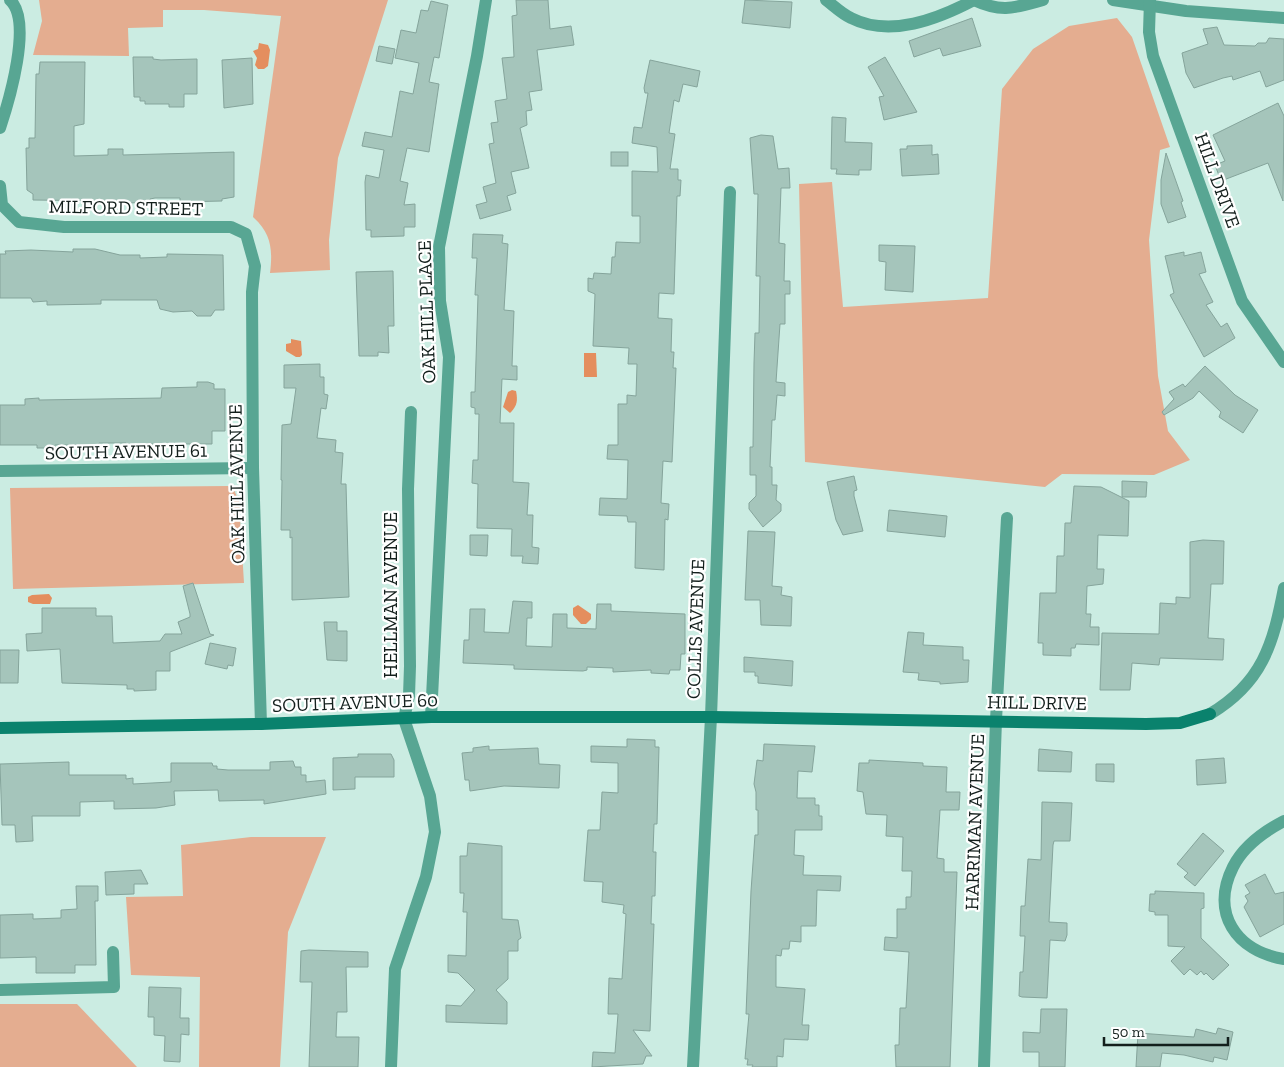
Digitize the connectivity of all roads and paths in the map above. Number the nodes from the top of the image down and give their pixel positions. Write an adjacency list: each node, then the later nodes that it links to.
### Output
1 (10, 0): 9 (street)
2 (486, 0): 19 (street, OAK HILL PLACE)
3 (826, 0): 4 (street)
4 (974, 0): 5 (street)
5 (1043, 0)
6 (1113, 0): 7 (street)
7 (1150, 3): 8 (street); 13 (street, HILL DRIVE)
8 (1284, 18)
9 (0, 128)
10 (0, 186): 12 (street, MILFORD STREET)
11 (730, 192): 20 (street, COLLIS AVENUE)
12 (250, 242): 15 (street, OAK HILL AVENUE)
13 (1284, 362)
14 (411, 412): 21 (street, HELLMAN AVENUE)
15 (253, 468): 16 (street, SOUTH AVENUE 61); 23 (street, OAK HILL AVENUE)
16 (0, 471)
17 (1007, 518): 22 (street, HARRIMAN AVENUE)
18 (1284, 588): 22 (street, HILL DRIVE)
19 (431, 717): 20 (street, SOUTH AVENUE 60); 21 (street, SOUTH AVENUE 60)
20 (711, 717): 22 (street, HILL DRIVE); 30 (street, COLLIS AVENUE)
21 (404, 719): 23 (street, SOUTH AVENUE 60); 29 (street)
22 (996, 720): 31 (street, HARRIMAN AVENUE)
23 (262, 724): 24 (street, SOUTH AVENUE 60)
24 (0, 728)
25 (1284, 821): 27 (street)
26 (113, 952): 28 (street)
27 (1284, 959)
28 (0, 990)
29 (391, 1067)
30 (693, 1067)
31 (984, 1067)

